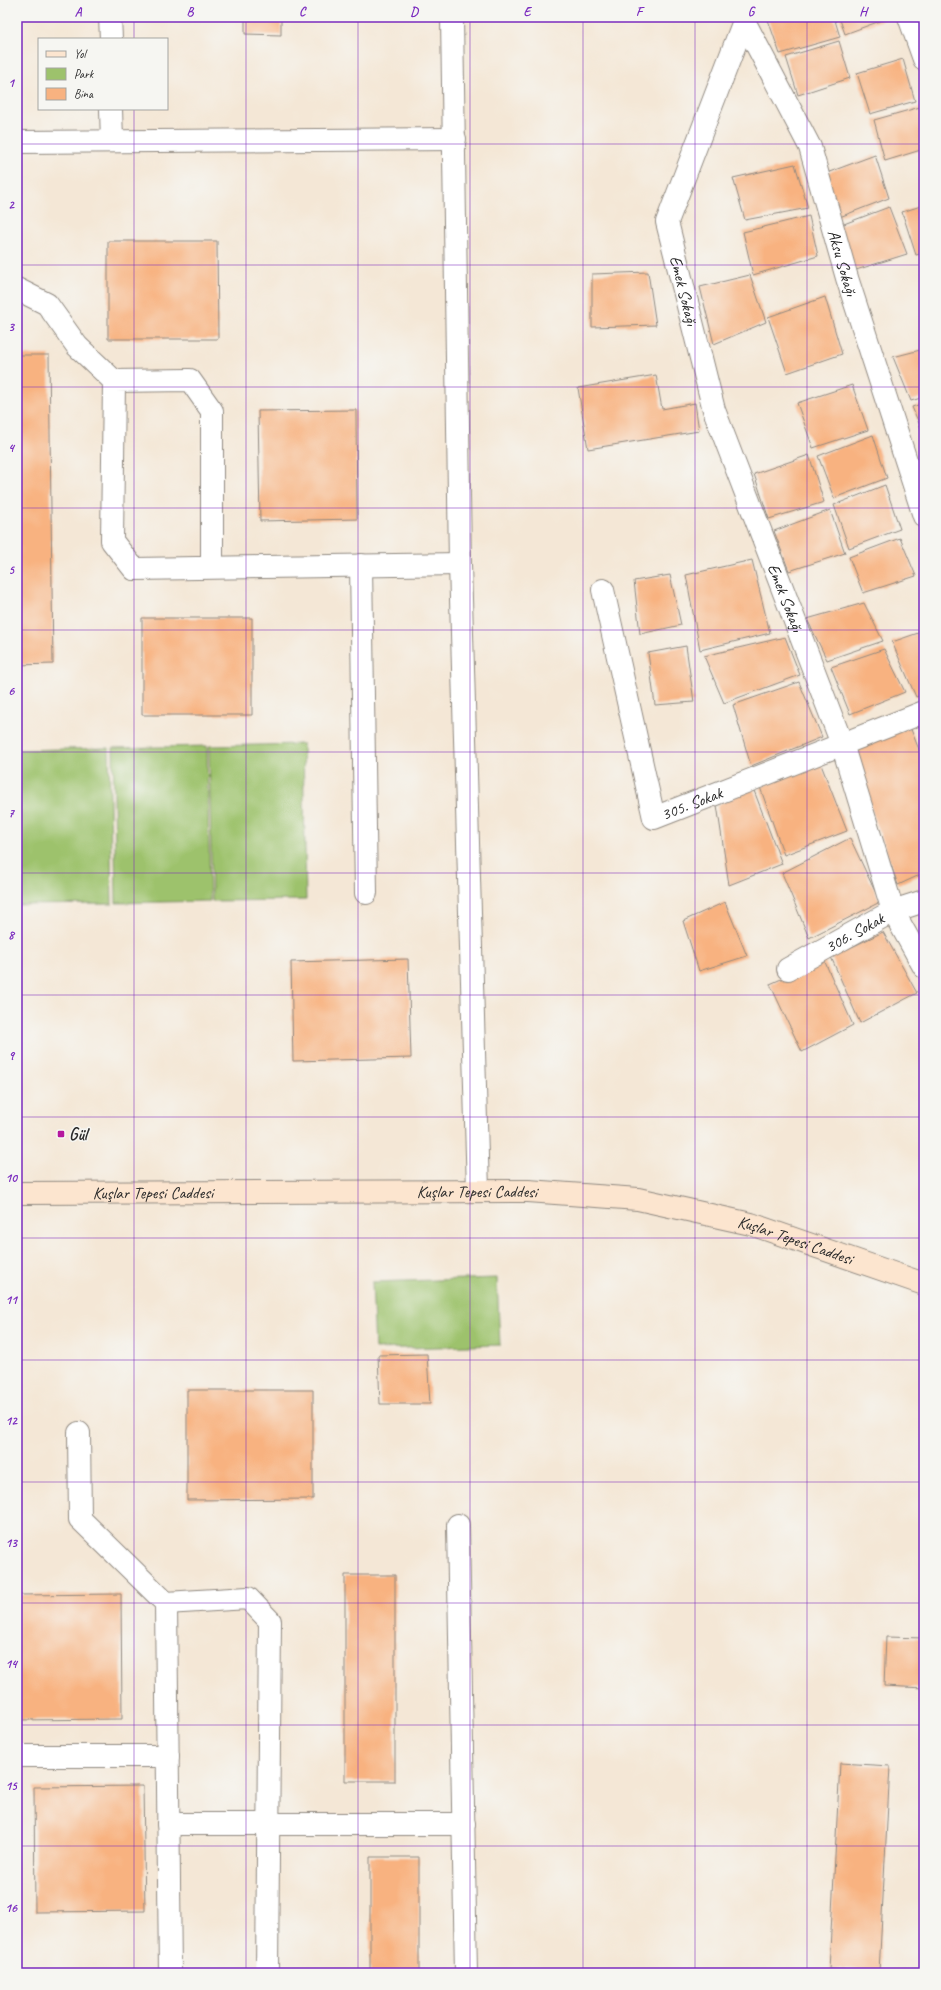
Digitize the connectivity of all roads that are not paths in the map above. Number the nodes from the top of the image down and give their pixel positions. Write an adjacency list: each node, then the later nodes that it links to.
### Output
1 (110, 17): 5 (street)
2 (452, 17): 8 (street)
3 (909, 17): 6 (street)
4 (743, 19): 13 (street, Aksu Sokağı); 19 (street, Emek Sokağı)
5 (111, 38)
6 (924, 59)
7 (111, 110): 9 (street)
8 (454, 139): 9 (street); 14 (street)
9 (112, 141): 10 (street)
10 (17, 142)
11 (17, 289): 12 (street)
12 (114, 382): 16 (street); 16 (street)
13 (924, 516)
14 (460, 564): 15 (street); 25 (street)
15 (361, 565): 16 (street); 20 (street)
16 (212, 567)
17 (603, 590): 19 (street, 305. Sokak)
18 (924, 712): 19 (street, 305. Sokak)
19 (842, 744): 22 (street, Emek Sokağı)
20 (366, 894)
21 (924, 901): 22 (street, 306. Sokak)
22 (893, 911): 23 (street, Emek Sokağı); 24 (street, 306. Sokak)
23 (924, 967)
24 (788, 969)
25 (478, 1191): 26 (street, Kuşlar Tepesi Caddesi); 27 (street, Kuşlar Tepesi Caddesi)
26 (17, 1193)
27 (924, 1284)
28 (79, 1433): 30 (street)
29 (458, 1525): 35 (street)
30 (166, 1602): 32 (street); 34 (street)
31 (17, 1756): 32 (street)
32 (168, 1756): 33 (street)
33 (168, 1824): 34 (street); 36 (street)
34 (268, 1824): 35 (street); 37 (street)
35 (464, 1824): 38 (street)
36 (170, 1973)
37 (267, 1973)
38 (466, 1973)

